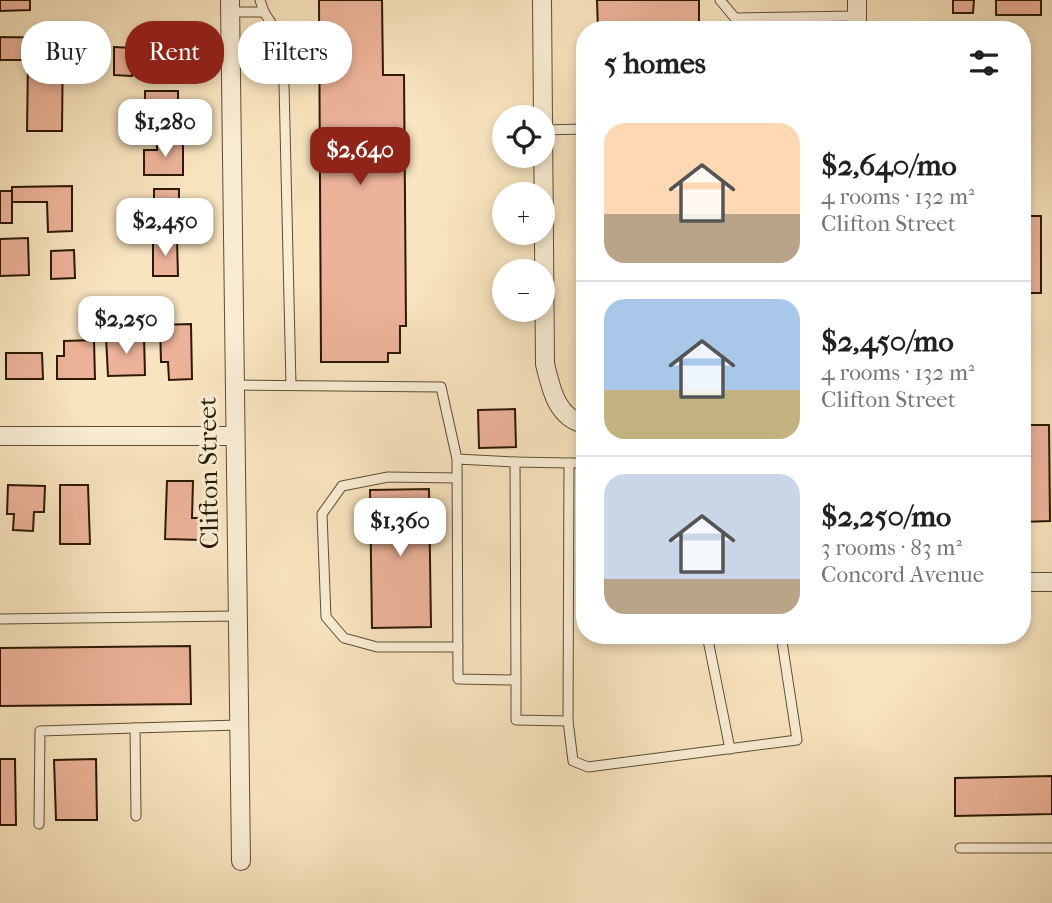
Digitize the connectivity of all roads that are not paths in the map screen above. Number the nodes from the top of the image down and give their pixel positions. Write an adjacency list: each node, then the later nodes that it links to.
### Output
1 (260, 0): 5 (lane)
2 (542, 0): 7 (street)
3 (720, 0): 6 (lane)
4 (230, 6): 5 (lane); 11 (street, Clifton Street)
5 (264, 12): 12 (lane)
6 (857, 15)
7 (543, 105)
8 (576, 129): 9 (lane)
9 (555, 130)
10 (543, 168): 13 (street)
11 (233, 385): 12 (lane); 15 (street, Clifton Street)
12 (291, 385): 16 (lane)
13 (576, 421)
14 (0, 436): 15 (street)
15 (233, 436): 23 (street, Clifton Street)
16 (457, 459): 17 (lane); 20 (lane)
17 (515, 462): 18 (lane); 28 (lane)
18 (569, 463): 19 (lane); 29 (lane)
19 (576, 463)
20 (457, 478): 27 (lane); 27 (lane)
21 (1031, 582): 22 (street)
22 (1052, 582)
23 (236, 616): 24 (lane); 30 (street, Clifton Street)
24 (0, 619)
25 (709, 644): 32 (lane)
26 (782, 644): 32 (lane)
27 (458, 647): 28 (lane)
28 (516, 680): 29 (lane)
29 (568, 721): 32 (lane)
30 (238, 725): 31 (lane); 37 (street, Clifton Street)
31 (135, 728): 33 (lane); 34 (lane)
32 (730, 750)
33 (136, 816)
34 (39, 824)
35 (960, 848): 36 (lane)
36 (1052, 848)
37 (241, 861)

